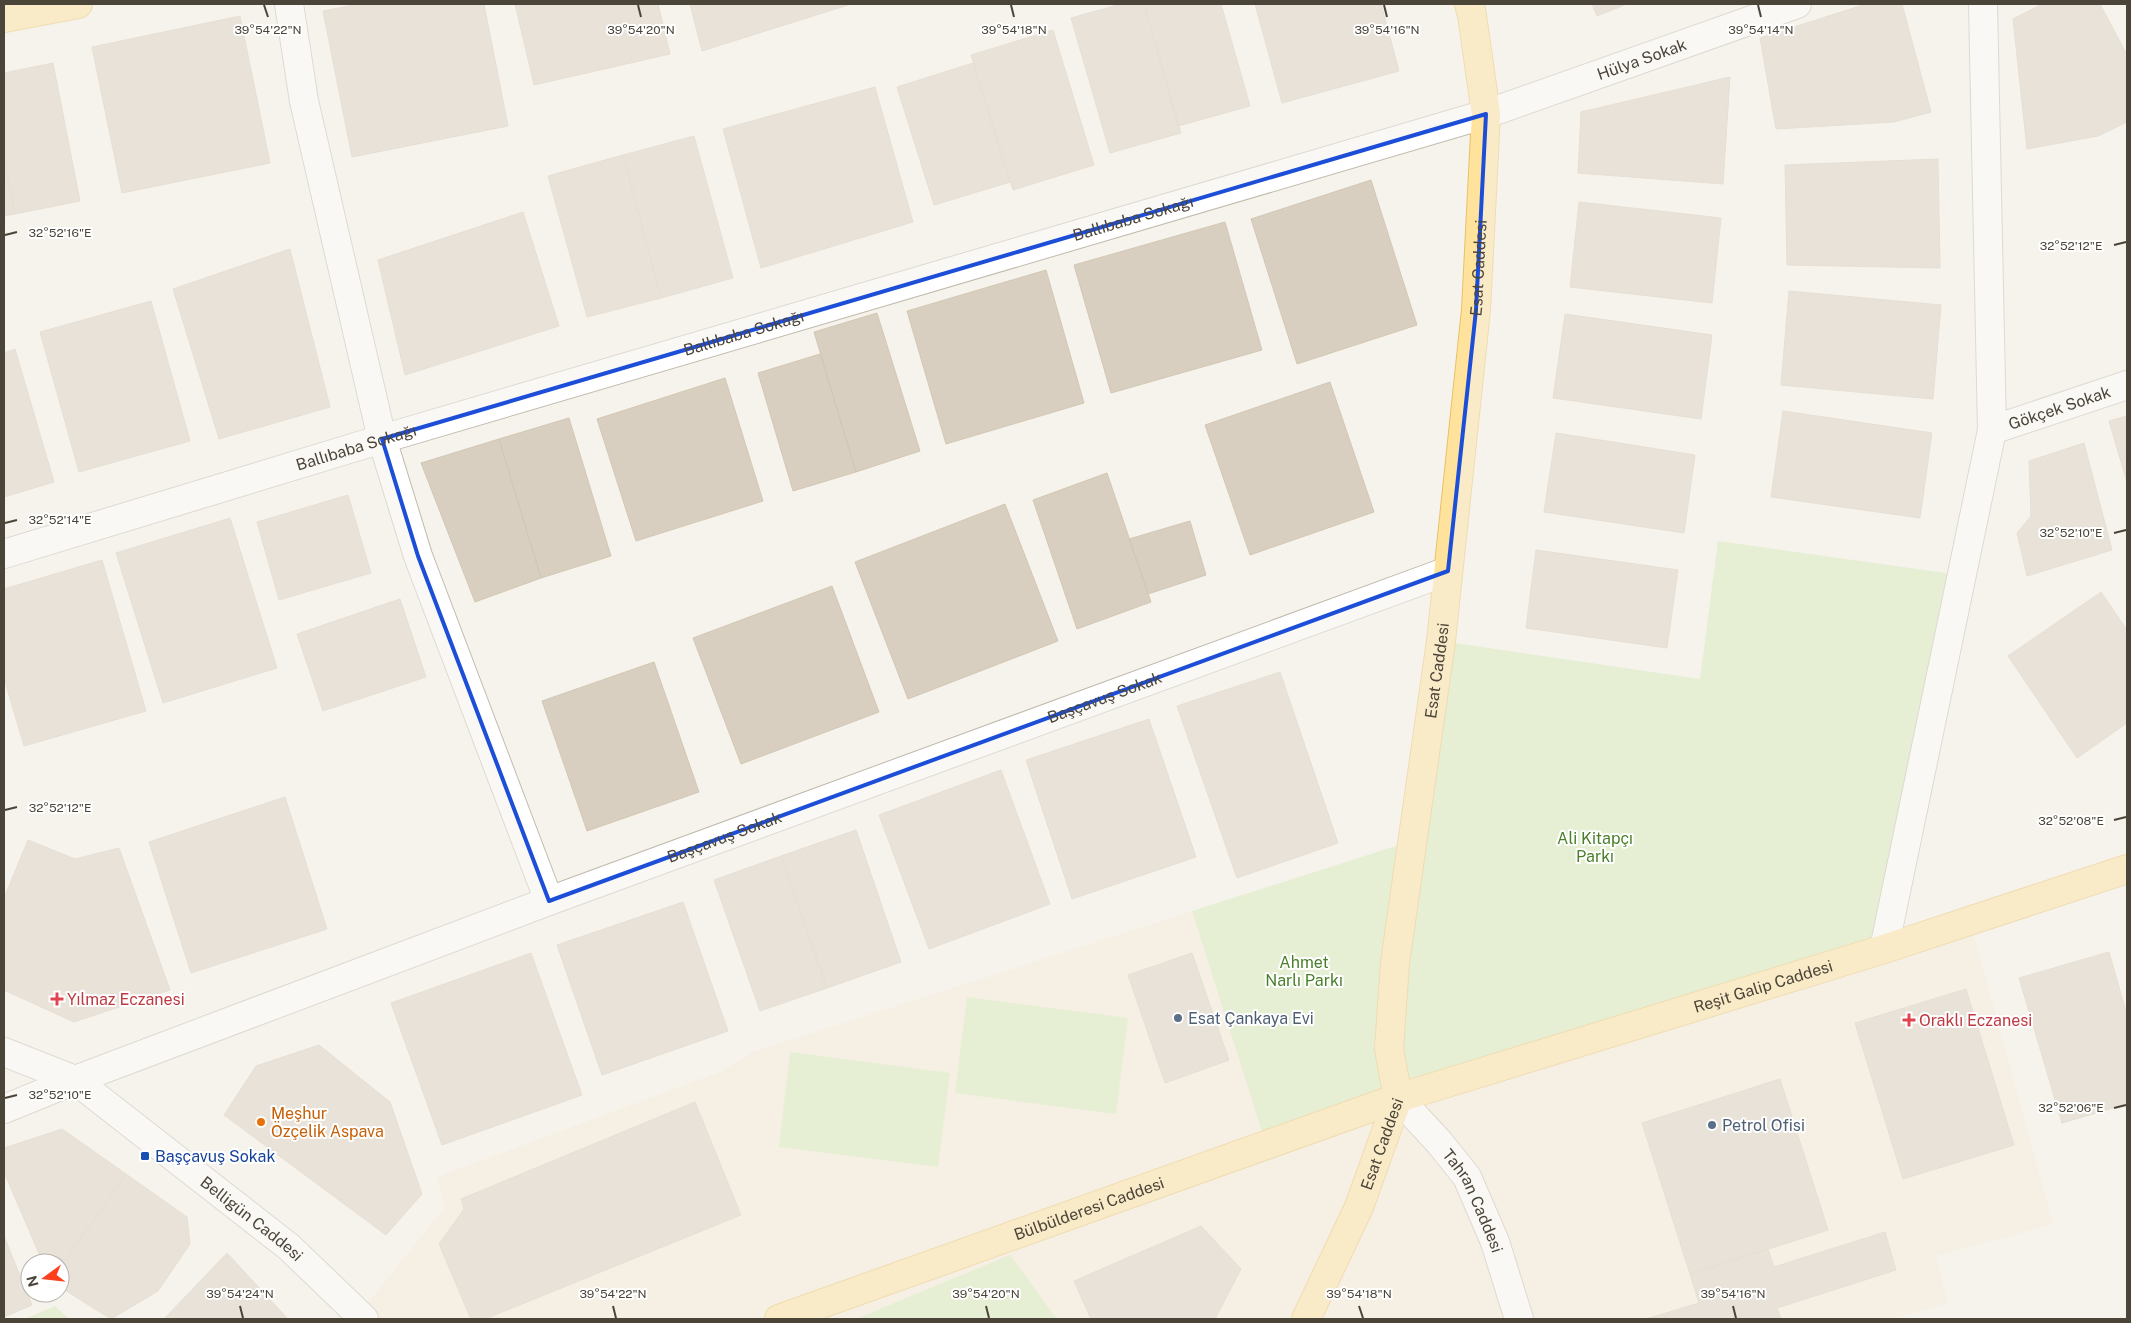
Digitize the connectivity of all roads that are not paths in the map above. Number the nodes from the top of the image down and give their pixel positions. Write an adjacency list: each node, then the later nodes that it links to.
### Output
1 (78, 4): 6 (main road)
2 (289, 4): 10 (street)
3 (1469, 4): 7 (main road, Esat Caddesi)
4 (1797, 4): 7 (street, Hülya Sokak)
5 (1983, 4): 9 (street)
6 (4, 18)
7 (1486, 114): 10 (street, Ballıbaba Sokağı); 12 (main road, Esat Caddesi)
8 (2127, 385): 9 (street, Gökçek Sokak)
9 (1992, 430): 15 (street)
10 (382, 439): 11 (street, Ballıbaba Sokağı); 14 (street)
11 (4, 554)
12 (1448, 571): 14 (street, Başçavuş Sokak); 18 (main road, Esat Caddesi)
13 (2127, 870): 15 (main road, Reşit Galip Caddesi)
14 (549, 900): 17 (street, Başçavuş Sokak)
15 (1884, 949): 18 (main road, Reşit Galip Caddesi)
16 (4, 1052): 17 (street, Belligün Caddesi)
17 (75, 1080): 19 (street, Başçavuş Sokak); 20 (street, Belligün Caddesi)
18 (1398, 1098): 21 (main road, Bülbülderesi Caddesi); 22 (main road, Esat Caddesi); 23 (street, Tahran Caddesi)
19 (4, 1109)
20 (364, 1319)
21 (779, 1319)
22 (1306, 1319)
23 (1519, 1319)

